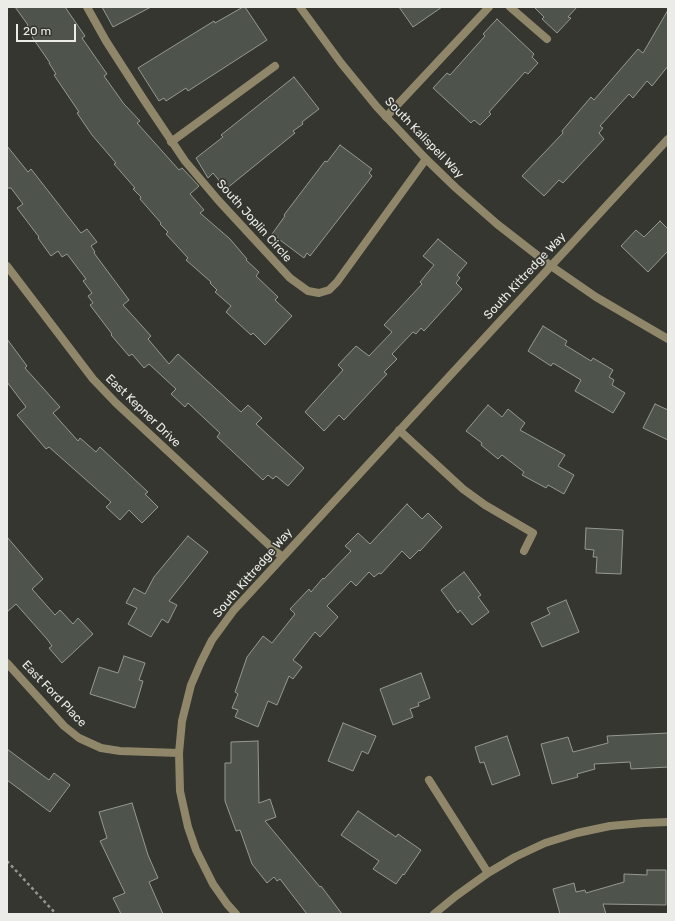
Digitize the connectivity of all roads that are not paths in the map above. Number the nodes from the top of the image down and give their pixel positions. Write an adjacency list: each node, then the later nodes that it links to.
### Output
1 (87, 7): 9 (street, South Joplin Circle)
2 (300, 7): 7 (street, South Kalispell Way)
3 (489, 7): 7 (street)
4 (510, 7): 5 (street)
5 (547, 39)
6 (275, 66): 9 (street)
7 (386, 117): 10 (street, South Kalispell Way)
8 (668, 139): 12 (street, South Kittredge Way)
9 (172, 142): 10 (street, South Joplin Circle)
10 (426, 159): 12 (street, South Kalispell Way)
11 (7, 266): 16 (street, East Kepner Drive)
12 (551, 266): 13 (street, South Kalispell Way); 14 (street, South Kittredge Way)
13 (668, 339)
14 (399, 430): 15 (street); 16 (street, South Kittredge Way)
15 (524, 551)
16 (282, 557): 18 (street, South Kittredge Way)
17 (7, 663): 18 (street, East Ford Place)
18 (179, 753): 22 (street, South Kittredge Way)
19 (429, 780): 21 (street)
20 (668, 822): 21 (street)
21 (488, 873): 23 (street)
22 (236, 914)
23 (434, 914)

